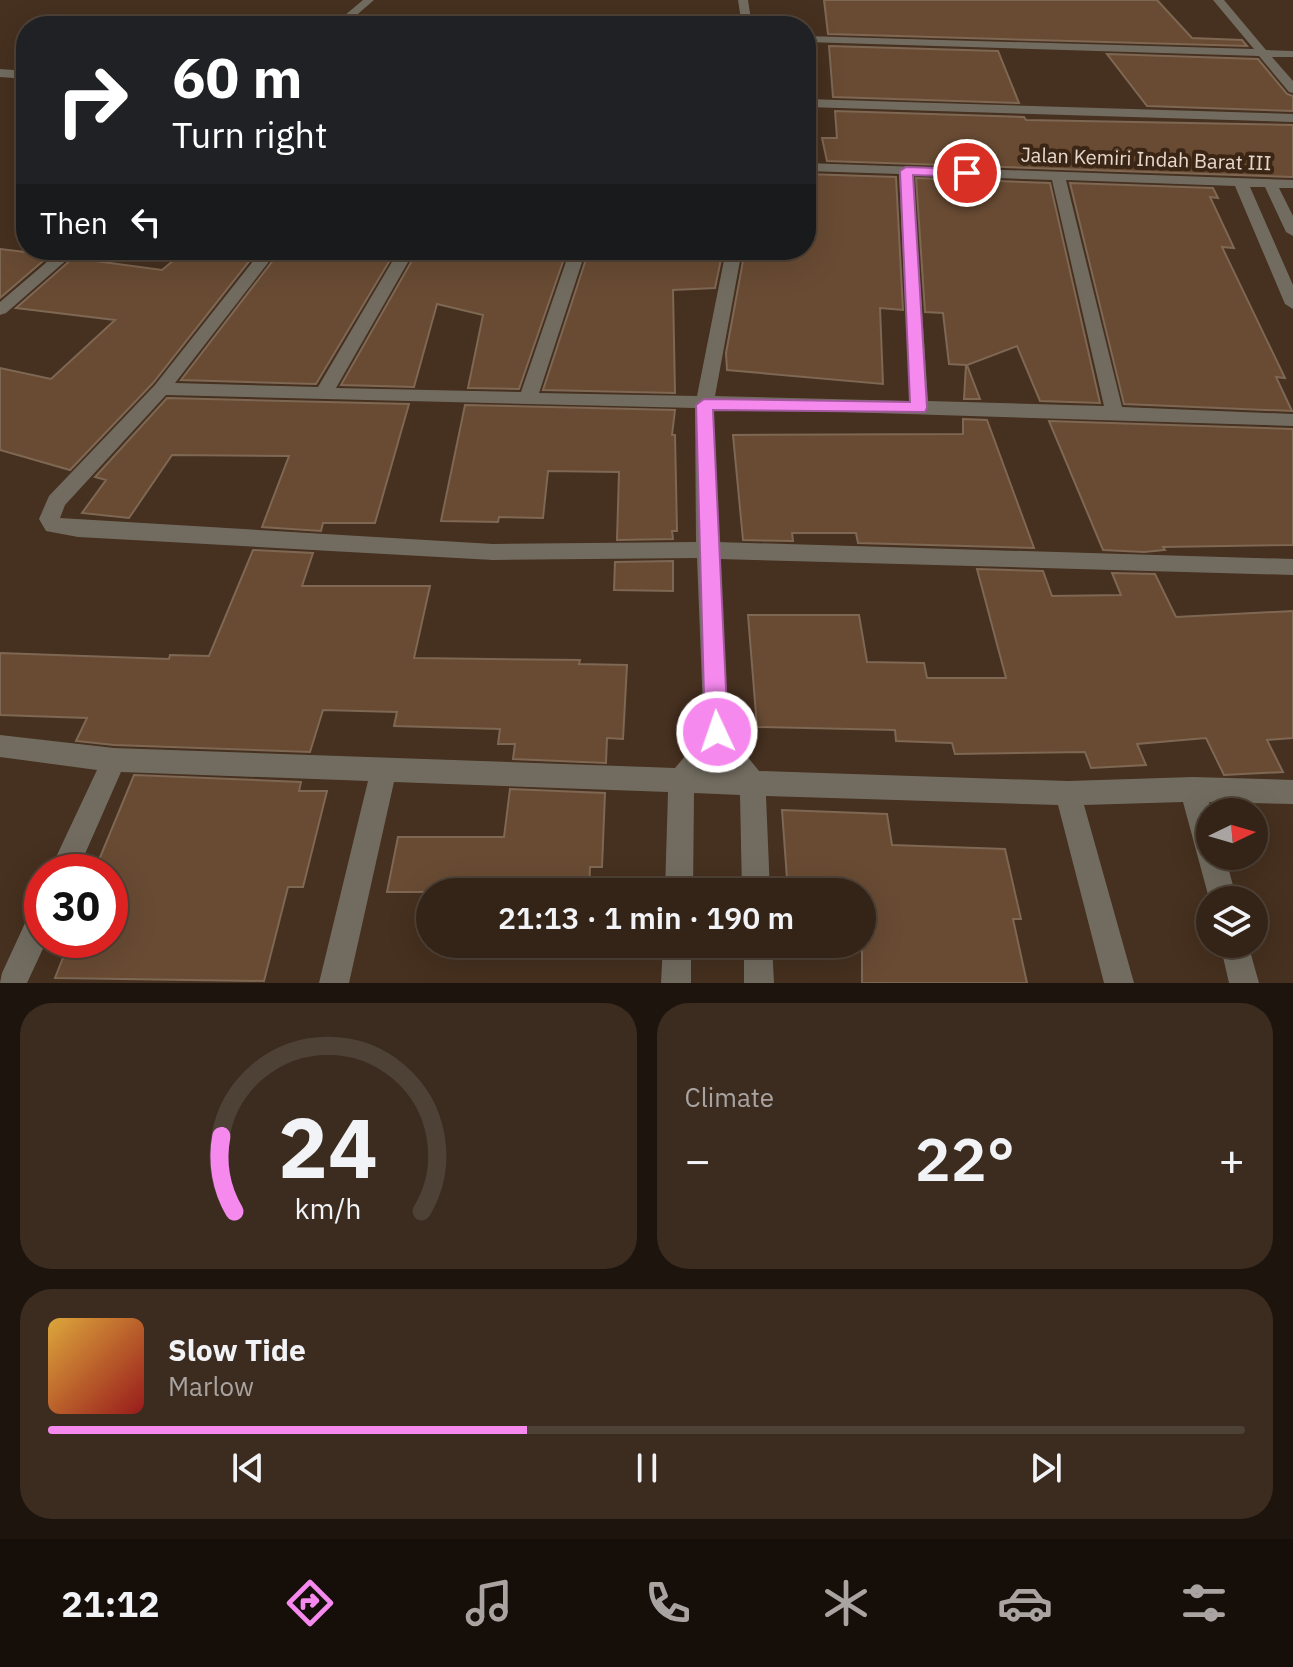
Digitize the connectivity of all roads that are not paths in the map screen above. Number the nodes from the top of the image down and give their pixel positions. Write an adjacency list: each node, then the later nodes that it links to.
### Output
1 (369, 0): 3 (street)
2 (1218, 0): 5 (street)
3 (349, 16)
4 (816, 39): 5 (street)
5 (1261, 53): 6 (street); 7 (street)
6 (1293, 54)
7 (1293, 89)
8 (816, 103): 9 (street)
9 (1293, 118)
10 (816, 167): 11 (street, Jalan Kemiri Indah Barat III)
11 (906, 171): 12 (street, Jalan Kemiri Indah Barat III); 28 (street)
12 (1058, 176): 13 (street, Jalan Kemiri Indah Barat III); 29 (street)
13 (1241, 183): 14 (street, Jalan Kemiri Indah Barat III); 22 (street)
14 (1270, 183): 15 (street, Jalan Kemiri Indah Barat III); 16 (street)
15 (1293, 184)
16 (1293, 232)
17 (58, 260): 23 (street)
18 (262, 260): 24 (street)
19 (401, 260): 25 (street)
20 (575, 260): 26 (street)
21 (732, 260): 27 (street)
22 (1293, 304)
23 (0, 310)
24 (161, 389): 25 (street); 31 (street)
25 (323, 395): 26 (street)
26 (527, 400): 27 (street)
27 (704, 405): 28 (street); 31 (street)
28 (919, 408): 29 (street)
29 (1114, 412): 30 (street)
30 (1293, 420)
31 (707, 550): 32 (street); 33 (street)
32 (1293, 567)
33 (717, 738): 37 (street); 38 (street)
34 (0, 746): 35 (street)
35 (114, 760): 36 (street); 43 (street)
36 (384, 769): 37 (street); 51 (street)
37 (681, 780): 38 (street); 44 (street)
38 (753, 783): 41 (street); 45 (street)
39 (1193, 789): 40 (street); 41 (street); 42 (street)
40 (1293, 792)
41 (1068, 793): 54 (street)
42 (1196, 800)
43 (71, 854)
44 (679, 878)
45 (756, 878)
46 (24, 957): 50 (street)
47 (677, 958): 52 (street)
48 (758, 958): 53 (street)
49 (1238, 958): 55 (street)
50 (12, 983)
51 (334, 983)
52 (676, 983)
53 (759, 983)
54 (1119, 983)
55 (1244, 983)

